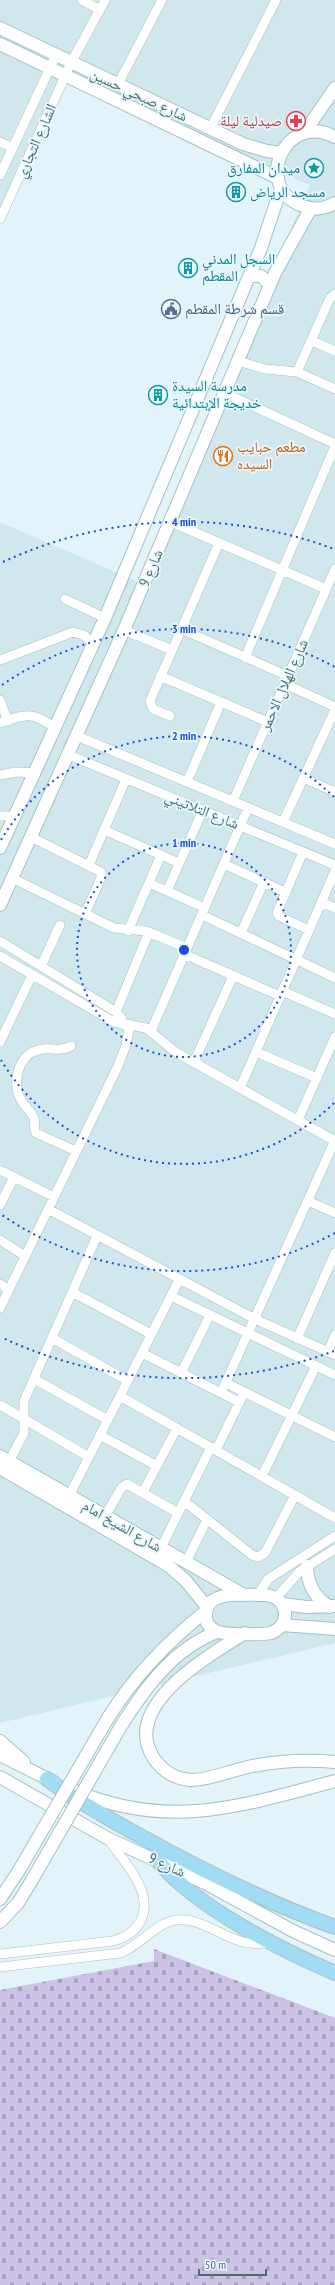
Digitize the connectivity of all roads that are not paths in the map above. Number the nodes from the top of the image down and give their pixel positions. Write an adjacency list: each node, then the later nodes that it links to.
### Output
1 (82, 0): 5 (street)
2 (105, 0): 5 (street, الشارع التجاري)
3 (162, 0): 12 (street)
4 (276, 0): 14 (street)
5 (100, 10): 9 (street, الشارع التجاري)
6 (0, 28): 8 (main road, شارع صبحي حسين)
7 (0, 44): 10 (main road, شارع صبحي حسين)
8 (56, 55): 9 (main road, شارع صبحي حسين); 10 (street, الشارع التجاري)
9 (71, 63): 11 (street, الشارع التجاري); 12 (main road, شارع صبحي حسين)
10 (50, 69): 11 (main road, شارع صبحي حسين); 18 (street, الشارع التجاري)
11 (65, 76): 21 (main road, شارع صبحي حسين); 24 (street, الشارع التجاري)
12 (117, 86): 14 (main road, شارع صبحي حسين)
13 (335, 88): 15 (main road)
14 (210, 129): 19 (main road, شارع صبحي حسين)
15 (304, 133): 16 (main road); 19 (main road)
16 (335, 137)
17 (0, 142): 18 (street)
18 (13, 148): 20 (street, الشارع التجاري)
19 (281, 152): 21 (main road)
20 (0, 175)
21 (279, 183): 23 (main road); 25 (main road, شارع 9)
22 (335, 203): 23 (main road)
23 (311, 208): 26 (main road, شارع 9)
24 (0, 219)
25 (249, 276): 26 (main road); 41 (main road, شارع 9)
26 (270, 285): 30 (main road, شارع 9)
27 (335, 294): 28 (street)
28 (312, 341): 29 (street); 31 (street)
29 (335, 351)
30 (238, 361): 31 (street); 33 (main road, شارع 9)
31 (297, 372): 32 (street)
32 (335, 389)
33 (225, 393): 34 (street); 35 (main road, شارع 9)
34 (335, 445): 38 (street)
35 (171, 522): 36 (street); 43 (main road, شارع 9)
36 (219, 543): 38 (street); 42 (street)
37 (335, 569): 39 (street, شارع الهلال الاحمر)
38 (282, 570): 39 (street); 46 (street)
39 (330, 584): 49 (street, شارع الهلال الاحمر)
40 (65, 599): 41 (street)
41 (105, 618): 44 (main road, شارع 9)
42 (181, 629): 45 (street); 46 (street)
43 (124, 630): 45 (street); 57 (main road, شارع 9)
44 (93, 644): 47 (street); 56 (main road, شارع 9)
45 (172, 650): 48 (street)
46 (245, 658): 49 (street)
47 (0, 660)
48 (160, 676): 51 (street); 53 (street)
49 (287, 680): 52 (street); 55 (street, شارع الهلال الاحمر)
50 (0, 700): 54 (street)
51 (221, 702): 55 (street); 63 (street)
52 (335, 709): 61 (street)
53 (170, 716)
54 (4, 722): 56 (street)
55 (268, 722): 65 (street, شارع الهلال الاحمر)
56 (55, 728): 59 (main road, شارع 9)
57 (77, 736): 58 (main road, شارع 9); 63 (street, شارع التلاتيني)
58 (69, 755): 62 (street, شارع التلاتيني); 73 (main road, شارع 9)
59 (35, 773): 60 (street); 69 (main road, شارع 9)
60 (0, 775)
61 (304, 778): 64 (street); 70 (street)
62 (126, 779): 67 (street, شارع التلاتيني); 72 (street)
63 (187, 782): 65 (street, شارع التلاتيني)
64 (335, 792)
65 (233, 801): 66 (street, شارع التلاتيني)
66 (248, 808): 70 (street, شارع التلاتيني); 71 (street)
67 (203, 810): 71 (street, شارع التلاتيني); 78 (street)
68 (0, 816): 69 (street)
69 (15, 816): 75 (main road, شارع 9)
70 (282, 822): 74 (street, شارع التلاتيني)
71 (241, 826): 76 (street, شارع التلاتيني); 79 (street)
72 (104, 830): 77 (street); 80 (street)
73 (31, 837): 80 (street); 83 (main road, شارع 9)
74 (335, 844)
75 (0, 848)
76 (303, 852): 81 (street, شارع التلاتيني); 87 (street)
77 (161, 856): 78 (street); 85 (street)
78 (179, 864): 86 (street)
79 (224, 864): 84 (street); 91 (street)
80 (89, 865): 92 (street)
81 (335, 865)
82 (335, 871): 88 (street)
83 (12, 878): 89 (main road, شارع 9); 92 (street)
84 (264, 882): 87 (street); 97 (street)
85 (149, 883): 86 (street); 95 (street)
86 (167, 891): 91 (street)
87 (285, 892): 94 (street)
88 (321, 902): 90 (street); 94 (street)
89 (0, 905)
90 (335, 908)
91 (203, 911): 97 (street); 99 (street)
92 (85, 914): 95 (street)
93 (60, 925): 102 (street)
94 (309, 930): 101 (street)
95 (128, 931): 96 (street)
96 (149, 932): 99 (street); 107 (street)
97 (241, 934): 101 (street)
98 (0, 941): 102 (street)
99 (186, 951): 105 (street); 110 (street)
100 (0, 956): 104 (street)
101 (296, 960): 103 (street); 106 (street)
102 (41, 966): 107 (street)
103 (334, 974)
104 (32, 975): 109 (street); 112 (street)
105 (233, 976): 106 (street); 116 (street)
106 (281, 994): 108 (street); 114 (street)
107 (116, 1012): 109 (street)
108 (335, 1014)
109 (127, 1024): 110 (street); 121 (street)
110 (151, 1031): 116 (street)
111 (334, 1040): 115 (street)
112 (0, 1042)
113 (71, 1046): 121 (street)
114 (256, 1052): 117 (street); 118 (street)
115 (331, 1055): 117 (street)
116 (194, 1062): 118 (street)
117 (317, 1078): 119 (street)
118 (240, 1088): 119 (street)
119 (298, 1120): 120 (street)
120 (335, 1140): 122 (street)
121 (76, 1152): 125 (street)
122 (331, 1161): 126 (street)
123 (0, 1170): 124 (street)
124 (14, 1177): 125 (street); 127 (street)
125 (54, 1197): 128 (street)
126 (308, 1201): 129 (street); 142 (street)
127 (0, 1205)
128 (48, 1209): 130 (street); 133 (street)
129 (335, 1213)
130 (96, 1236): 135 (street); 138 (street)
131 (0, 1240): 133 (street)
132 (335, 1253): 134 (street)
133 (25, 1256): 137 (street)
134 (332, 1266): 147 (street)
135 (179, 1280): 139 (street); 142 (street)
136 (0, 1284): 137 (street)
137 (9, 1290): 140 (street)
138 (72, 1292): 144 (street); 146 (street)
139 (171, 1296): 141 (street); 144 (street)
140 (0, 1308)
141 (210, 1315): 143 (street); 151 (street)
142 (255, 1319): 143 (street); 147 (street)
143 (248, 1333): 150 (street); 155 (street)
144 (151, 1334): 148 (street)
145 (335, 1335): 149 (street)
146 (52, 1338): 153 (street); 154 (street)
147 (297, 1338): 149 (street)
148 (142, 1354): 151 (street); 154 (street)
149 (331, 1354)
150 (316, 1366): 152 (street); 161 (street)
151 (182, 1373): 157 (street)
152 (335, 1375)
153 (34, 1379): 162 (street); 163 (street)
154 (128, 1381): 158 (street)
155 (226, 1383): 156 (street); 157 (street)
156 (244, 1392): 159 (street); 161 (street)
157 (221, 1393): 159 (street)
158 (120, 1396): 163 (street); 164 (street)
159 (240, 1402): 167 (street)
160 (0, 1406): 162 (street)
161 (292, 1416): 165 (street); 171 (street)
162 (23, 1419): 168 (street); 169 (street)
163 (108, 1420): 166 (street)
164 (177, 1428): 167 (street); 170 (street)
165 (334, 1433)
166 (100, 1435): 168 (street); 170 (street)
167 (214, 1449): 171 (street); 175 (street)
168 (89, 1457): 174 (street)
169 (3, 1461): 174 (main road, شارع الشيخ امام); 189 (main road, شارع الشيخ امام)
170 (157, 1466): 172 (street)
171 (262, 1476): 173 (street)
172 (143, 1492): 176 (street); 177 (street)
173 (295, 1495): 178 (street); 179 (street)
174 (69, 1496): 177 (main road, شارع الشيخ امام)
175 (184, 1501): 176 (street); 179 (street)
176 (178, 1513): 181 (street)
177 (105, 1516): 181 (main road, شارع الشيخ امام)
178 (335, 1518)
179 (207, 1520): 183 (street)
180 (335, 1536): 186 (street)
181 (161, 1548): 183 (main road, شارع الشيخ امام)
182 (335, 1550): 184 (street)
183 (186, 1562): 185 (main road, شارع الشيخ امام)
184 (308, 1566): 187 (street); 188 (main road)
185 (244, 1595): 186 (main road); 189 (main road)
186 (258, 1595): 187 (main road)
187 (280, 1601): 188 (main road); 190 (main road)
188 (333, 1606)
189 (206, 1609): 192 (main road, شارع الشيخ امام); 203 (main road, bridge)
190 (282, 1625): 191 (main road); 193 (main road)
191 (335, 1630)
192 (217, 1632): 193 (main road); 204 (main road, bridge)
193 (245, 1633): 196 (main road)
194 (0, 1741): 197 (main road)
195 (0, 1755): 197 (main road)
196 (335, 1762)
197 (33, 1772): 199 (main road)
198 (0, 1777): 201 (main road, شارع 9)
199 (47, 1779): 200 (main road); 205 (main road)
200 (335, 1781)
201 (107, 1838): 202 (main road, شارع 9); 208 (street)
202 (159, 1862): 206 (main road); 207 (main road, شارع 9)
203 (0, 1899)
204 (0, 1922)
205 (335, 1927)
206 (272, 1942): 209 (street); 210 (main road)
207 (335, 1950)
208 (0, 1954)
209 (0, 1968)
210 (335, 1973)

